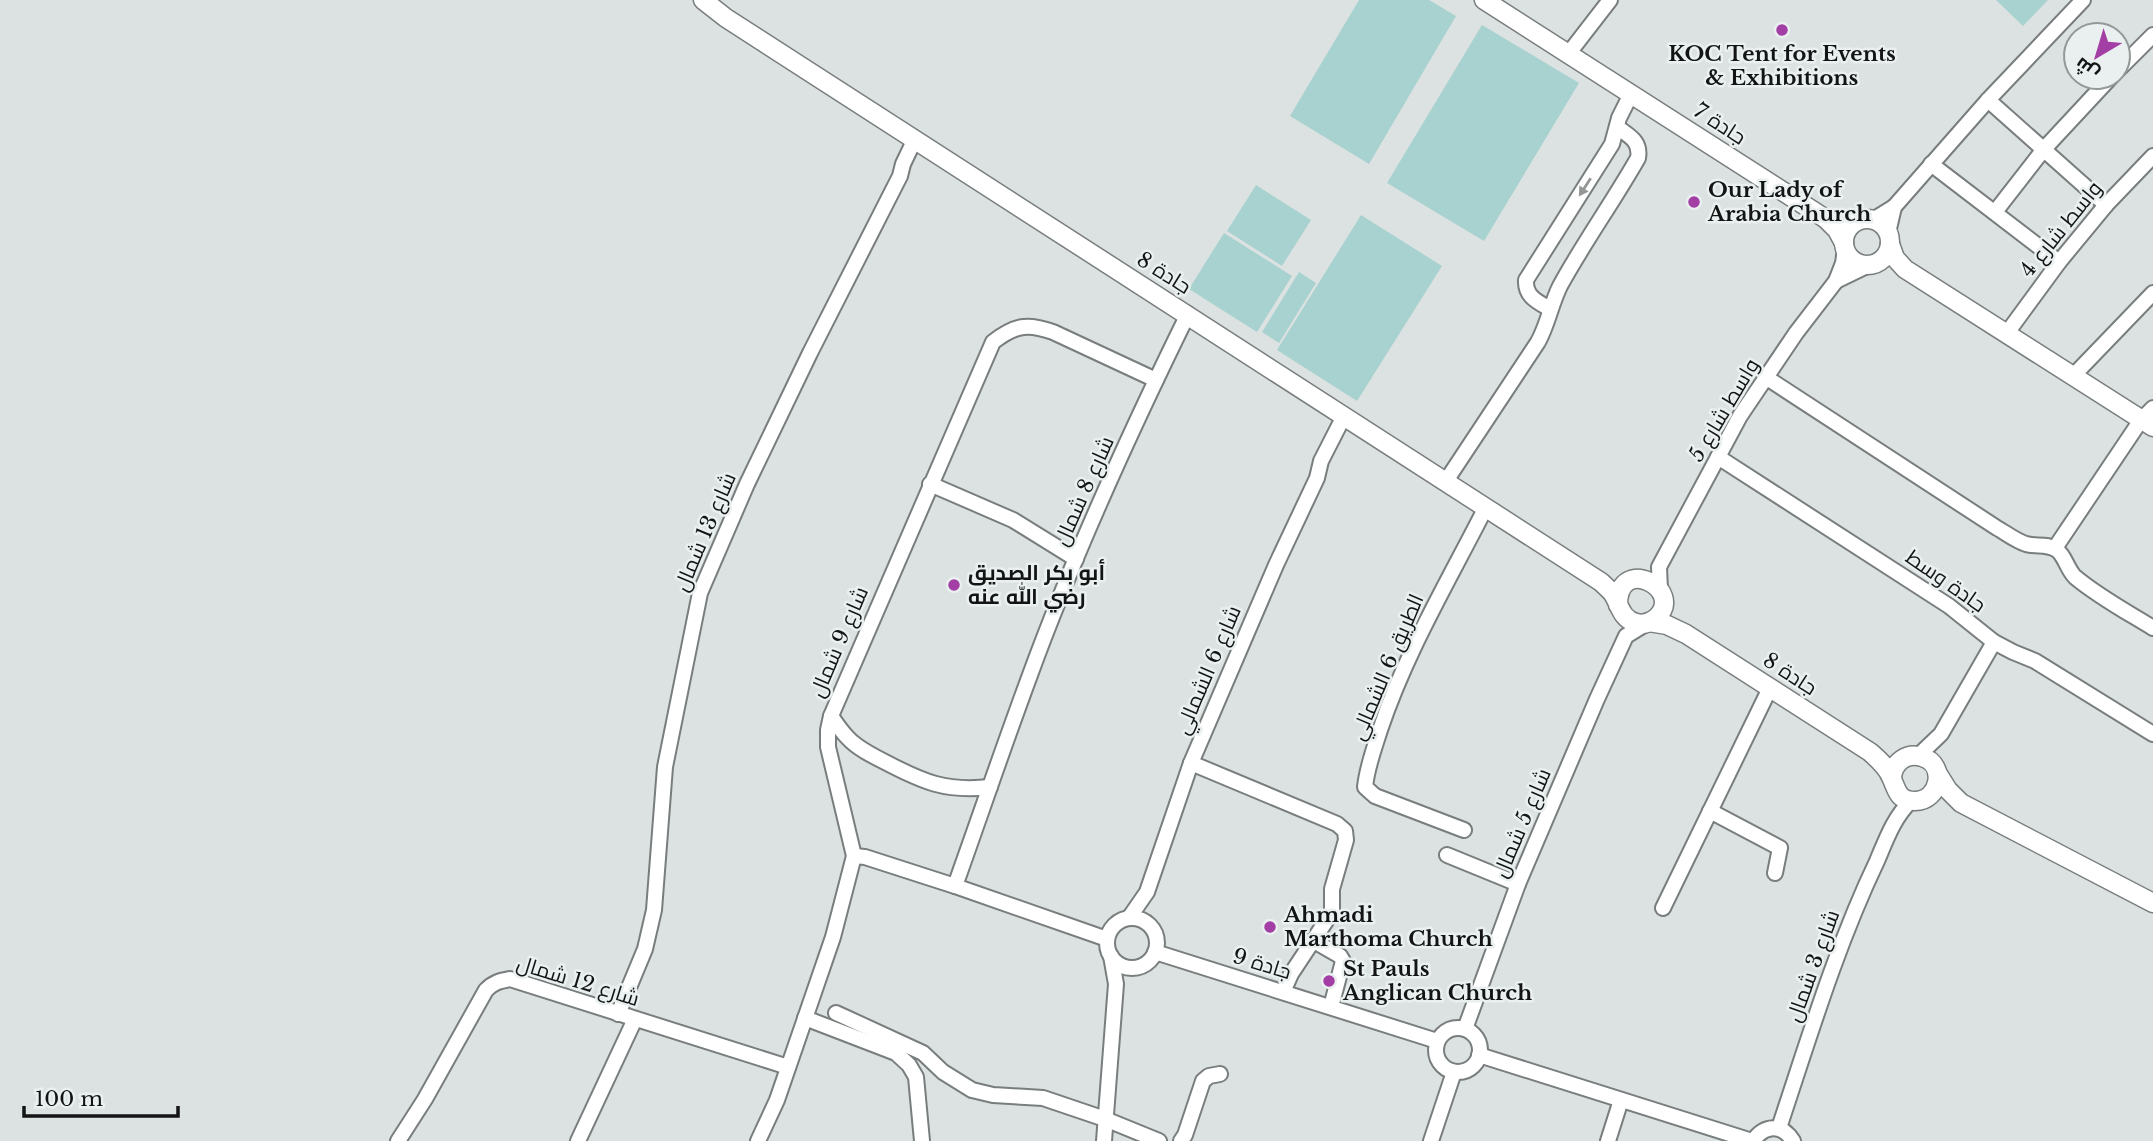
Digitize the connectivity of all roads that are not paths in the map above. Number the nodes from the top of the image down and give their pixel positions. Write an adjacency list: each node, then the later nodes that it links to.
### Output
1 (703, 0): 12 (main road, جادة 8)
2 (1484, 0): 6 (main road, جادة 7)
3 (1611, 0): 6 (street)
4 (2083, 0): 10 (street)
5 (2153, 35): 7 (street)
6 (1569, 53): 9 (main road, جادة 7)
7 (2132, 56)
8 (2099, 91): 13 (street)
9 (1631, 94): 11 (street); 19 (main road, جادة 7)
10 (1988, 100): 13 (street); 15 (street)
11 (1616, 127): 28 (street); 28 (street, one-way to 28)
12 (919, 144): 29 (main road, جادة 8); 84 (street, شارع 13 شمال)
13 (2043, 149): 16 (street); 18 (street)
14 (2153, 156): 16 (street, واسط شارع 4)
15 (1931, 163): 17 (street); 18 (street)
16 (2106, 205): 23 (street, واسط شارع 4)
17 (1894, 207): 20 (street); 21 (street)
18 (1994, 212): 23 (street)
19 (1826, 219): 20 (main road, جادة 7); 22 (main road, جادة 7)
20 (1864, 221): 21 (main road); 22 (main road)
21 (1889, 239): 24 (main road); 25 (main road)
22 (1845, 246): 24 (main road); 26 (street, واسط شارع 5)
23 (2059, 262): 30 (street, واسط شارع 4)
24 (1873, 264): 25 (main road); 26 (street, واسط شارع 5)
25 (1905, 269): 30 (main road)
26 (1836, 281): 32 (street, واسط شارع 5)
27 (2153, 293): 31 (street)
28 (1550, 309): 37 (street)
29 (1188, 314): 33 (street, شارع 8 شمال); 34 (main road, جادة 8)
30 (2007, 333): 31 (main road)
31 (2074, 375): 35 (main road)
32 (1767, 378): 36 (street, واسط شارع 5); 40 (street)
33 (1156, 380): 38 (street, شارع 9 شمال); 41 (street, شارع 8 شمال)
34 (1348, 418): 37 (main road, جادة 8); 58 (street, شارع 6 الشمالي)
35 (2149, 418): 40 (street)
36 (1718, 457): 42 (street, واسط شارع 5); 51 (street, جادة وسط)
37 (1446, 481): 39 (main road, جادة 8)
38 (930, 484): 41 (street); 53 (street, شارع 9 شمال)
39 (1486, 507): 44 (main road, جادة 8); 64 (street, الطريق 6 الشمالي)
40 (2055, 548): 48 (street)
41 (1076, 559): 60 (street, شارع 8 شمال)
42 (1659, 567): 43 (street); 45 (street)
43 (1631, 581): 44 (main road, جادة 8); 45 (main road); 46 (main road)
44 (1601, 582): 46 (main road, جادة 8)
45 (1661, 593): 47 (main road); 49 (main road, جادة 8)
46 (1619, 608): 47 (main road); 50 (street)
47 (1648, 622): 49 (main road, جادة 8); 50 (street)
48 (2153, 628)
49 (1686, 634): 52 (main road, جادة 8)
50 (1626, 636): 69 (street, شارع 5 شمال)
51 (1994, 642): 54 (street); 55 (street, جادة وسط)
52 (1770, 688): 56 (main road, جادة 8); 63 (street)
53 (831, 716): 60 (street); 66 (street, شارع 9 شمال)
54 (1941, 734): 57 (street); 59 (street)
55 (2153, 734)
56 (1870, 752): 57 (main road, جادة 8); 61 (main road, جادة 8)
57 (1914, 756): 59 (main road); 61 (main road)
58 (1191, 763): 68 (street, شارع 6 الشمالي); 76 (street)
59 (1937, 771): 61 (main road); 62 (main road)
60 (990, 787): 70 (street, شارع 8 شمال)
61 (1906, 793): 62 (main road); 95 (street, شارع 3 شمال)
62 (1961, 803): 71 (main road)
63 (1710, 811): 67 (street); 72 (street)
64 (1464, 830)
65 (1447, 855): 69 (street)
66 (855, 856): 70 (street); 85 (street, شارع 9 شمال)
67 (1775, 873)
68 (1151, 882): 73 (street, شارع 6 الشمالي); 74 (street, شارع 6 الشمالي)
69 (1518, 884): 87 (street, شارع 5 شمال)
70 (955, 886): 75 (street)
71 (2153, 903)
72 (1663, 908)
73 (1129, 918): 74 (street); 75 (street)
74 (1151, 928): 77 (street)
75 (1107, 939): 78 (street)
76 (1314, 941): 80 (street); 82 (street)
77 (1155, 952): 79 (street); 80 (street, جادة 9)
78 (1111, 956): 79 (street); 81 (street)
79 (1134, 968): 81 (street)
80 (1283, 992): 82 (street, جادة 9)
81 (1114, 1007): 94 (street)
82 (1331, 1007): 88 (street, جادة 9)
83 (836, 1013): 94 (street)
84 (618, 1014): 86 (street, شارع 12 شمال); 96 (street, شارع 12 شمال)
85 (805, 1018): 90 (street, شارع 9 شمال); 99 (street)
86 (635, 1019): 90 (street, شارع 12 شمال); 97 (street)
87 (1465, 1029): 88 (street); 89 (street)
88 (1437, 1041): 91 (street)
89 (1479, 1055): 91 (street); 93 (street)
90 (788, 1067): 98 (street, شارع 9 شمال)
91 (1454, 1072): 103 (street)
92 (1220, 1074): 102 (street)
93 (1621, 1100): 104 (street); 105 (street)
94 (1105, 1119): 100 (street); 101 (street)
95 (1779, 1128): 105 (street); 106 (street)
96 (398, 1141)
97 (578, 1141)
98 (758, 1141)
99 (922, 1141)
100 (1104, 1141)
101 (1159, 1141)
102 (1181, 1141)
103 (1431, 1141)
104 (1608, 1141)
105 (1752, 1141)
106 (1793, 1141)

